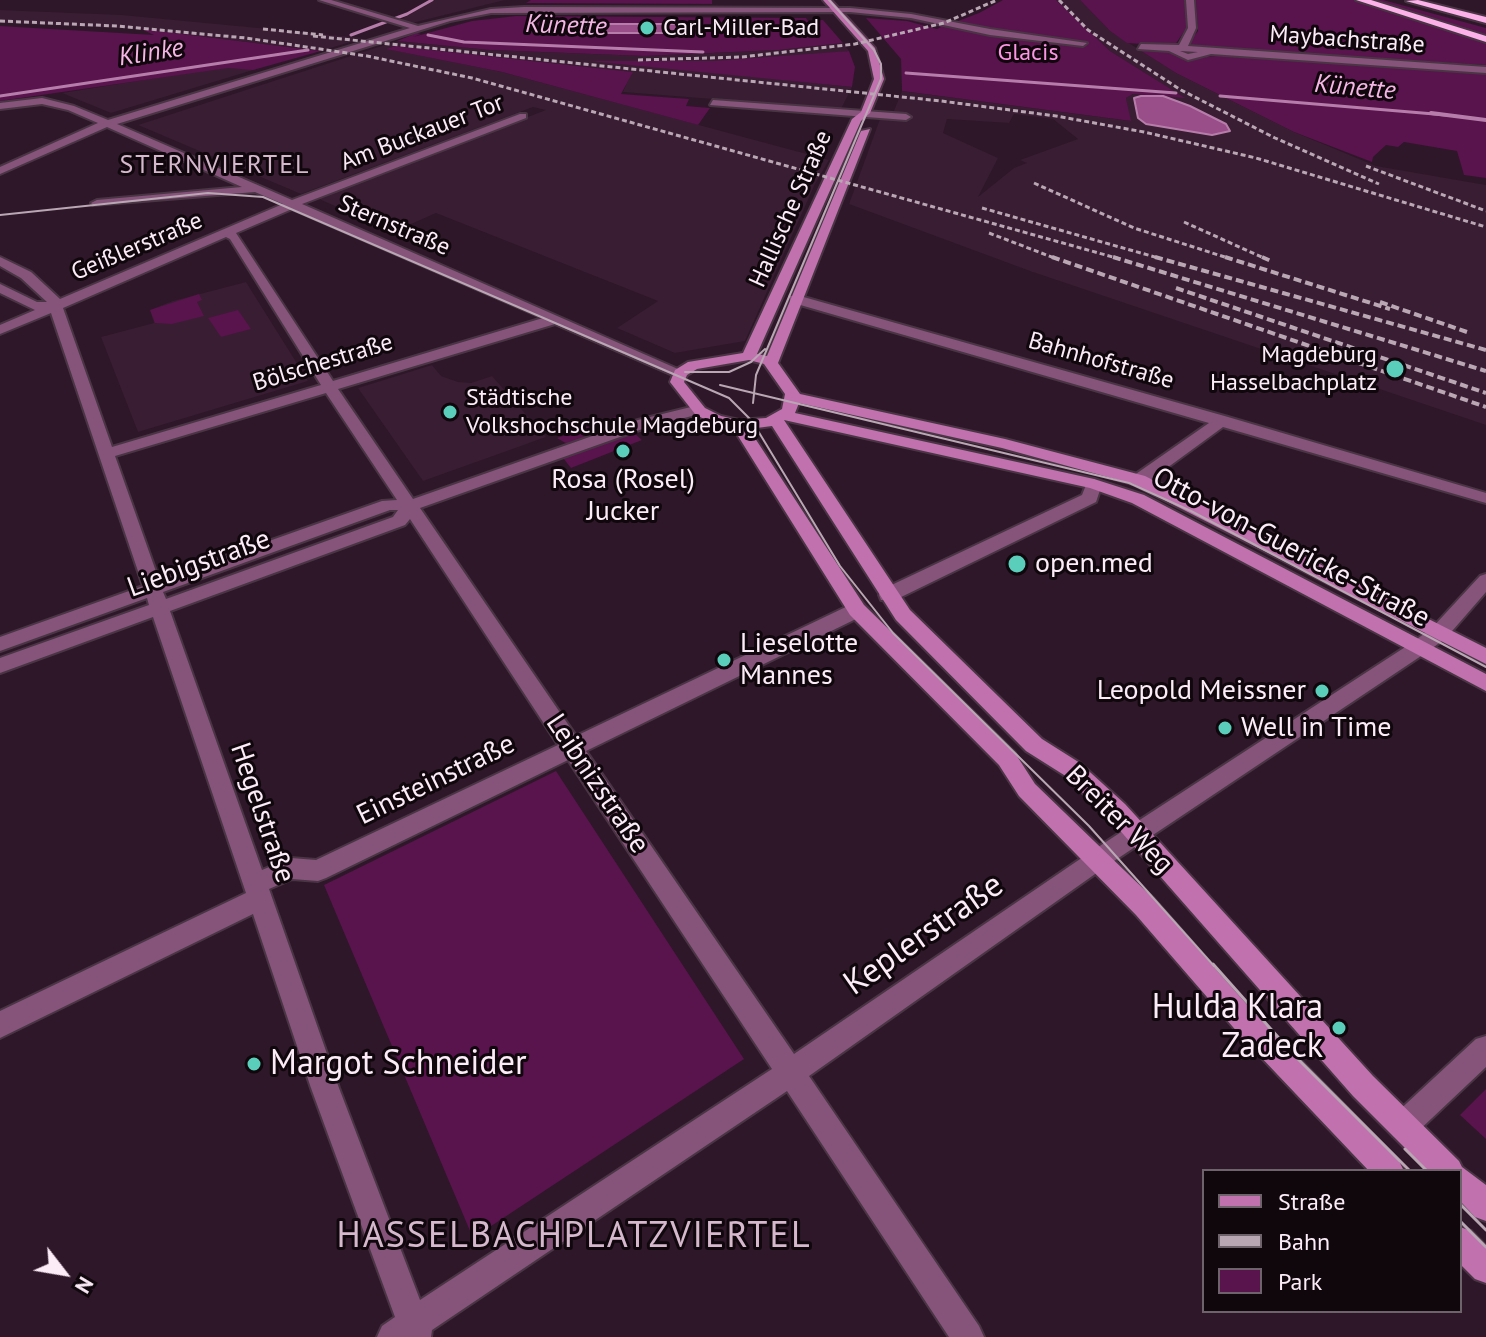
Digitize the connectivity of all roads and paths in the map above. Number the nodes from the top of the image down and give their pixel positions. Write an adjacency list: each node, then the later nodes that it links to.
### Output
1 (323, 0): 8 (street)
2 (521, 0): 9 (street)
3 (827, 0): 10 (street)
4 (1190, 0): 16 (street)
5 (1361, 0): 13 (highway)
6 (1391, 0): 11 (highway)
7 (1408, 0): 11 (highway)
8 (339, 1): 12 (street)
9 (509, 9): 10 (street); 12 (street)
10 (836, 10): 14 (street); 20 (street)
11 (1486, 23)
12 (417, 28): 23 (street)
13 (1486, 39)
14 (1083, 43)
15 (1141, 47): 16 (street, Maybachstraße)
16 (1179, 49): 17 (street, Maybachstraße)
17 (1486, 70)
18 (713, 103): 20 (street)
19 (0, 106): 23 (street, Sternstraße)
20 (869, 114): 22 (street); 33 (street, Hallische Straße); 37 (street, Hallische Straße)
21 (523, 116): 29 (street, Am Buckauer Tor)
22 (906, 117)
23 (107, 123): 25 (street); 27 (street, Sternstraße)
24 (0, 162): 25 (street)
25 (15, 163): 26 (street)
26 (0, 171)
27 (253, 189): 28 (street); 29 (street, Sternstraße)
28 (97, 203)
29 (291, 205): 30 (street, Geißlerstraße); 35 (street, Sternstraße)
30 (227, 233): 34 (street, Geißlerstraße); 40 (street, Leibnizstraße)
31 (0, 261): 34 (street)
32 (0, 288): 34 (street)
33 (795, 299): 38 (street, Hallische Straße); 44 (street, Bahnhofstraße)
34 (54, 306): 36 (street, Geißlerstraße); 46 (street, Hegelstraße)
35 (556, 319): 39 (street, Sternstraße); 40 (street, Bölschestraße)
36 (0, 330)
37 (749, 356): 38 (street); 39 (street)
38 (771, 363): 41 (street)
39 (680, 373): 42 (street)
40 (330, 386): 46 (street, Bölschestraße); 50 (street, Leibnizstraße)
41 (793, 397): 43 (street); 47 (street, Otto-von-Guericke-Straße)
42 (699, 410): 45 (street); 50 (street, Liebigstraße)
43 (779, 418): 45 (street); 48 (street, Otto-von-Guericke-Straße); 52 (street, Breiter Weg)
44 (1223, 420): 47 (street); 49 (street, Bahnhofstraße)
45 (739, 425): 54 (street, Breiter Weg)
46 (105, 454): 53 (street, Hegelstraße)
47 (1139, 480): 55 (street, Otto-von-Guericke-Straße)
48 (1094, 484): 52 (street); 57 (street, Otto-von-Guericke-Straße)
49 (1486, 498)
50 (412, 505): 53 (street, Liebigstraße); 61 (street, Leibnizstraße)
51 (1486, 580): 55 (street, Keplerstraße)
52 (888, 595): 62 (street, Breiter Weg)
53 (155, 599): 56 (street, Liebigstraße); 59 (street, Liebigstraße); 64 (street, Hegelstraße)
54 (857, 610): 61 (street, Einsteinstraße); 63 (street, Breiter Weg)
55 (1439, 633): 57 (street, Keplerstraße); 58 (street, Otto-von-Guericke-Straße)
56 (0, 644)
57 (1420, 647): 60 (street, Otto-von-Guericke-Straße); 62 (street, Keplerstraße)
58 (1486, 657)
59 (0, 666)
60 (1486, 683)
61 (572, 747): 64 (street, Einsteinstraße); 67 (street, Leibnizstraße)
62 (1138, 835): 63 (street, Keplerstraße); 68 (street, Breiter Weg)
63 (1097, 860): 67 (street, Keplerstraße); 69 (street, Breiter Weg)
64 (258, 891): 65 (street, Einsteinstraße); 75 (street, Hegelstraße)
65 (0, 1025)
66 (1486, 1049): 68 (street)
67 (791, 1072): 75 (street, Keplerstraße); 76 (street, Leibnizstraße)
68 (1403, 1126): 70 (street, Breiter Weg)
69 (1387, 1169)
70 (1447, 1169)
71 (1462, 1183): 72 (street)
72 (1486, 1206)
73 (1462, 1244): 74 (street)
74 (1486, 1268)
75 (408, 1333)
76 (968, 1337)

